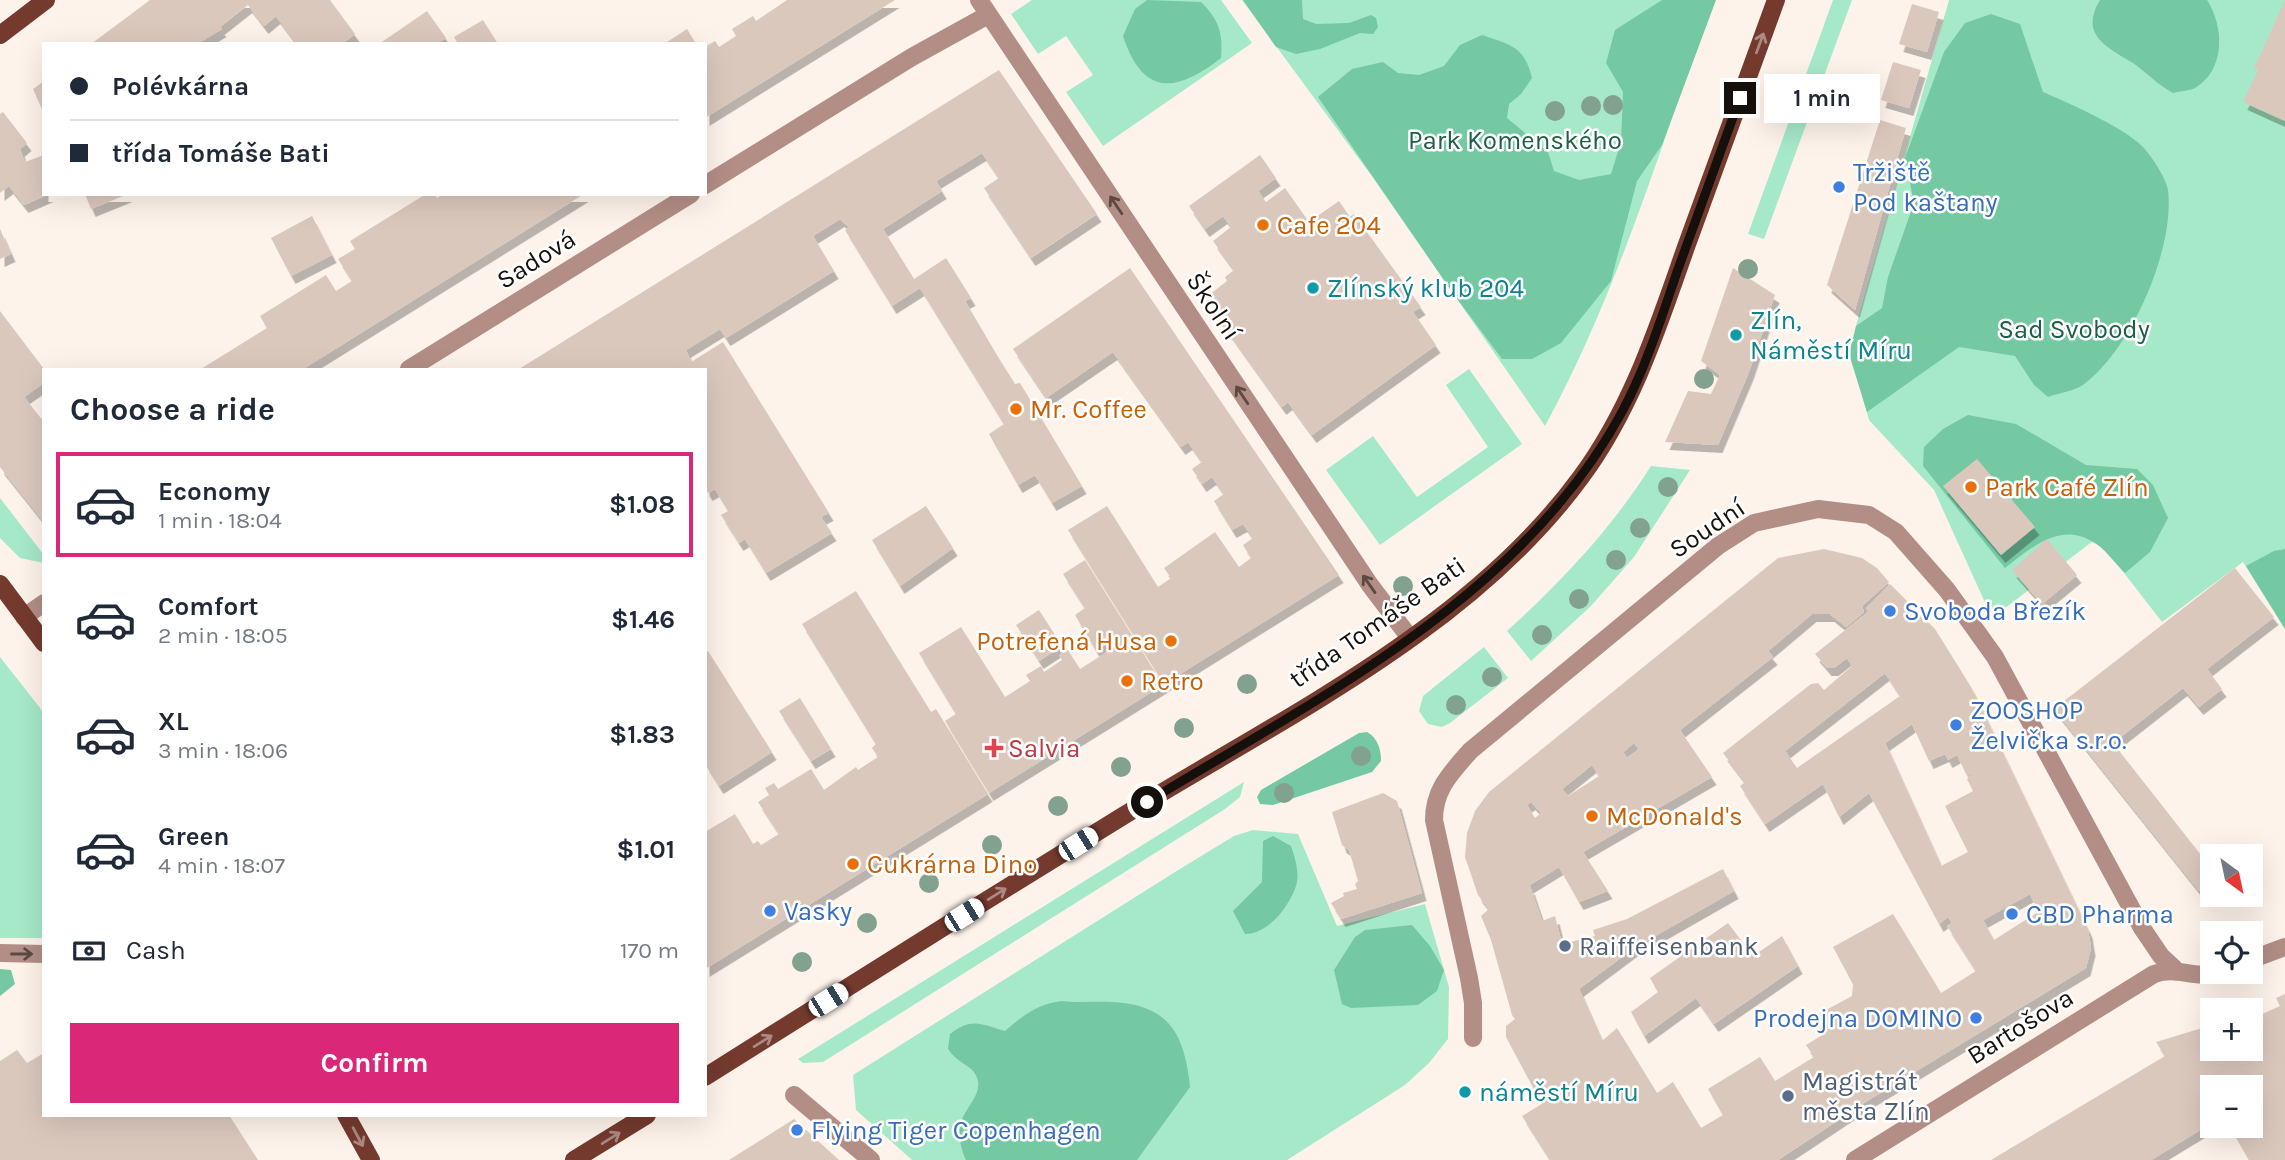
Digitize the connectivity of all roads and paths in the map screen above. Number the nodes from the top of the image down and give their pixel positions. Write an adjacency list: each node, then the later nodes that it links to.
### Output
1 (46, 0): 4 (main road)
2 (1776, 0): 11 (main road, třída Tomáše Bati, one-way to 2)
3 (983, 7): 5 (street); 11 (street, Školní, one-way to 3)
4 (0, 34)
5 (707, 184)
6 (688, 196): 7 (street, Sadová)
7 (411, 368)
8 (0, 584): 10 (main road)
9 (42, 604): 10 (street)
10 (24, 617): 12 (main road)
11 (1410, 638): 20 (main road, třída Tomáše Bati, one-way to 11)
12 (42, 640)
13 (2285, 947): 16 (street)
14 (0, 953): 15 (street, one-way to 15)
15 (42, 954)
16 (2263, 955)
17 (2174, 968): 18 (street); 19 (street, Soudní); 27 (street, Bartošova)
18 (2200, 975)
19 (1473, 1038)
20 (707, 1076)
21 (794, 1095): 26 (street)
22 (347, 1117): 24 (main road, one-way to 24)
23 (643, 1117): 25 (main road, one-way to 23)
24 (371, 1160)
25 (574, 1160)
26 (871, 1160)
27 (1855, 1160)

